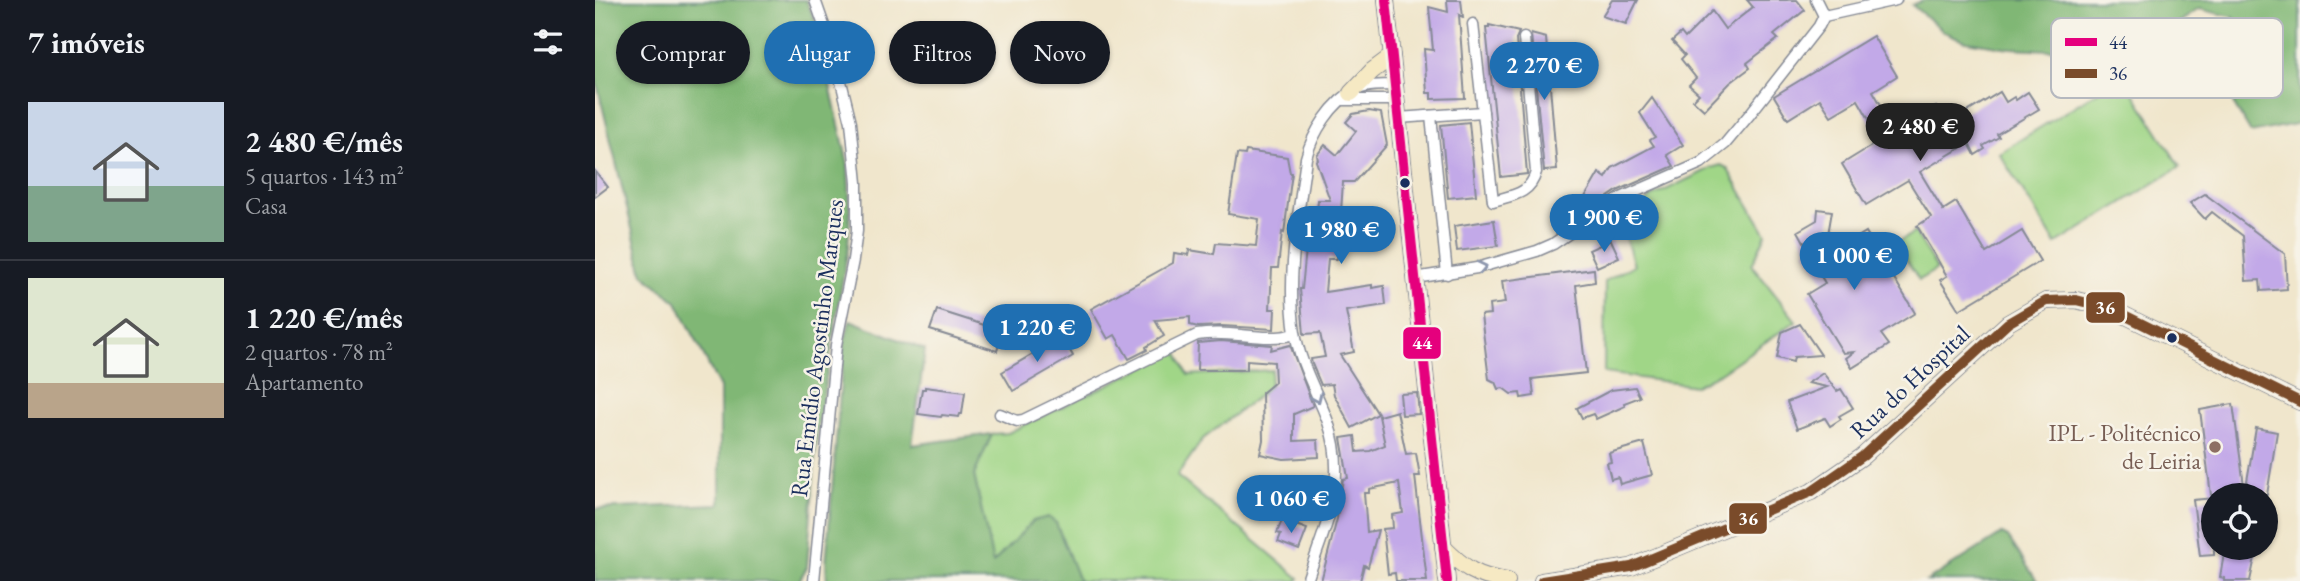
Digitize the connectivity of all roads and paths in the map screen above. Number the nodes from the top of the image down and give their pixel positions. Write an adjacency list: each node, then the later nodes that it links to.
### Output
1 (815, 0): 21 (street, Rua Emídio Agostinho Marques)
2 (1386, 0): 8 (main road)
3 (1816, 0): 5 (street)
4 (1896, 0): 5 (street)
5 (1824, 16): 14 (street, one-way to 5)
6 (1473, 24): 11 (street)
7 (1524, 38): 11 (street)
8 (1392, 56): 9 (main road); 10 (main road)
9 (1396, 92): 10 (street); 13 (main road)
10 (1347, 96): 16 (street)
11 (1483, 112): 12 (street)
12 (1431, 116): 13 (street); 14 (street)
13 (1398, 118): 15 (main road)
14 (1447, 274): 15 (street)
15 (1415, 278): 19 (main road)
16 (1295, 334): 18 (street); 22 (street, one-way to 22)
17 (2300, 402): 25 (main road, Rua do Hospital)
18 (1000, 414)
19 (1443, 547): 20 (main road); 23 (main road)
20 (1481, 580): 24 (main road)
21 (814, 581)
22 (1307, 581)
23 (1447, 581)
24 (1507, 581)
25 (1542, 581)

